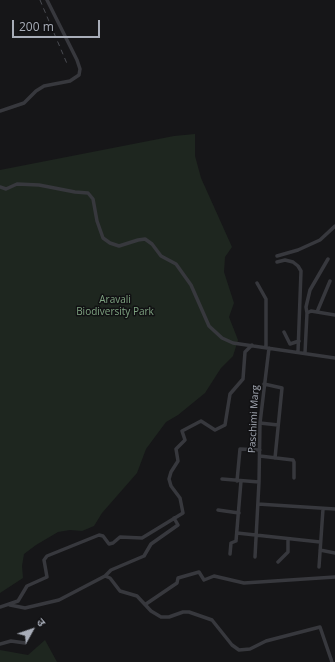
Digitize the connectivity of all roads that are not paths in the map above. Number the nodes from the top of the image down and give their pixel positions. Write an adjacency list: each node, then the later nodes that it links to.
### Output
1 (47, 0): 2 (street)
2 (0, 111)
3 (0, 186): 15 (street)
4 (335, 226): 5 (street)
5 (278, 256)
6 (328, 259): 11 (street)
7 (277, 262): 14 (street)
8 (330, 281): 10 (street)
9 (257, 283): 16 (street, Paschimi Marg)
10 (317, 312): 11 (street); 12 (street)
11 (307, 313): 18 (street)
12 (335, 314)
13 (284, 332): 14 (street)
14 (299, 341): 17 (street)
15 (252, 345): 16 (street); 36 (street)
16 (268, 347): 17 (street); 20 (street, Paschimi Marg)
17 (298, 352): 18 (street)
18 (305, 353): 19 (street)
19 (335, 358)
20 (264, 384): 21 (street, Paschimi Marg); 22 (street)
21 (260, 423): 22 (street); 23 (street, Paschimi Marg)
22 (278, 425): 25 (street)
23 (260, 450): 24 (street, Paschimi Marg); 28 (street)
24 (260, 456): 25 (street); 29 (street, Paschimi Marg)
25 (275, 458): 26 (street)
26 (294, 478)
27 (222, 479): 28 (street)
28 (239, 481): 29 (street); 34 (street)
29 (259, 482): 30 (street, Paschimi Marg)
30 (258, 504): 31 (street); 38 (street, Paschimi Marg)
31 (323, 509): 32 (street); 40 (street)
32 (334, 509): 35 (street)
33 (218, 510): 34 (street)
34 (239, 513): 37 (street)
35 (335, 514)
36 (174, 518): 47 (street); 50 (street)
37 (237, 533): 38 (street); 43 (street)
38 (256, 536): 39 (street); 44 (street, Paschimi Marg)
39 (288, 539): 40 (street); 45 (street)
40 (320, 542): 41 (street)
41 (320, 550): 42 (street); 46 (street)
42 (335, 552)
43 (230, 554)
44 (255, 557)
45 (278, 562)
46 (319, 567)
47 (105, 576): 49 (street); 50 (street)
48 (335, 577): 49 (street)
49 (146, 604): 55 (street)
50 (10, 605): 51 (street)
51 (0, 607)
52 (25, 643): 53 (street)
53 (0, 644)
54 (335, 657): 55 (street)
55 (331, 661)

